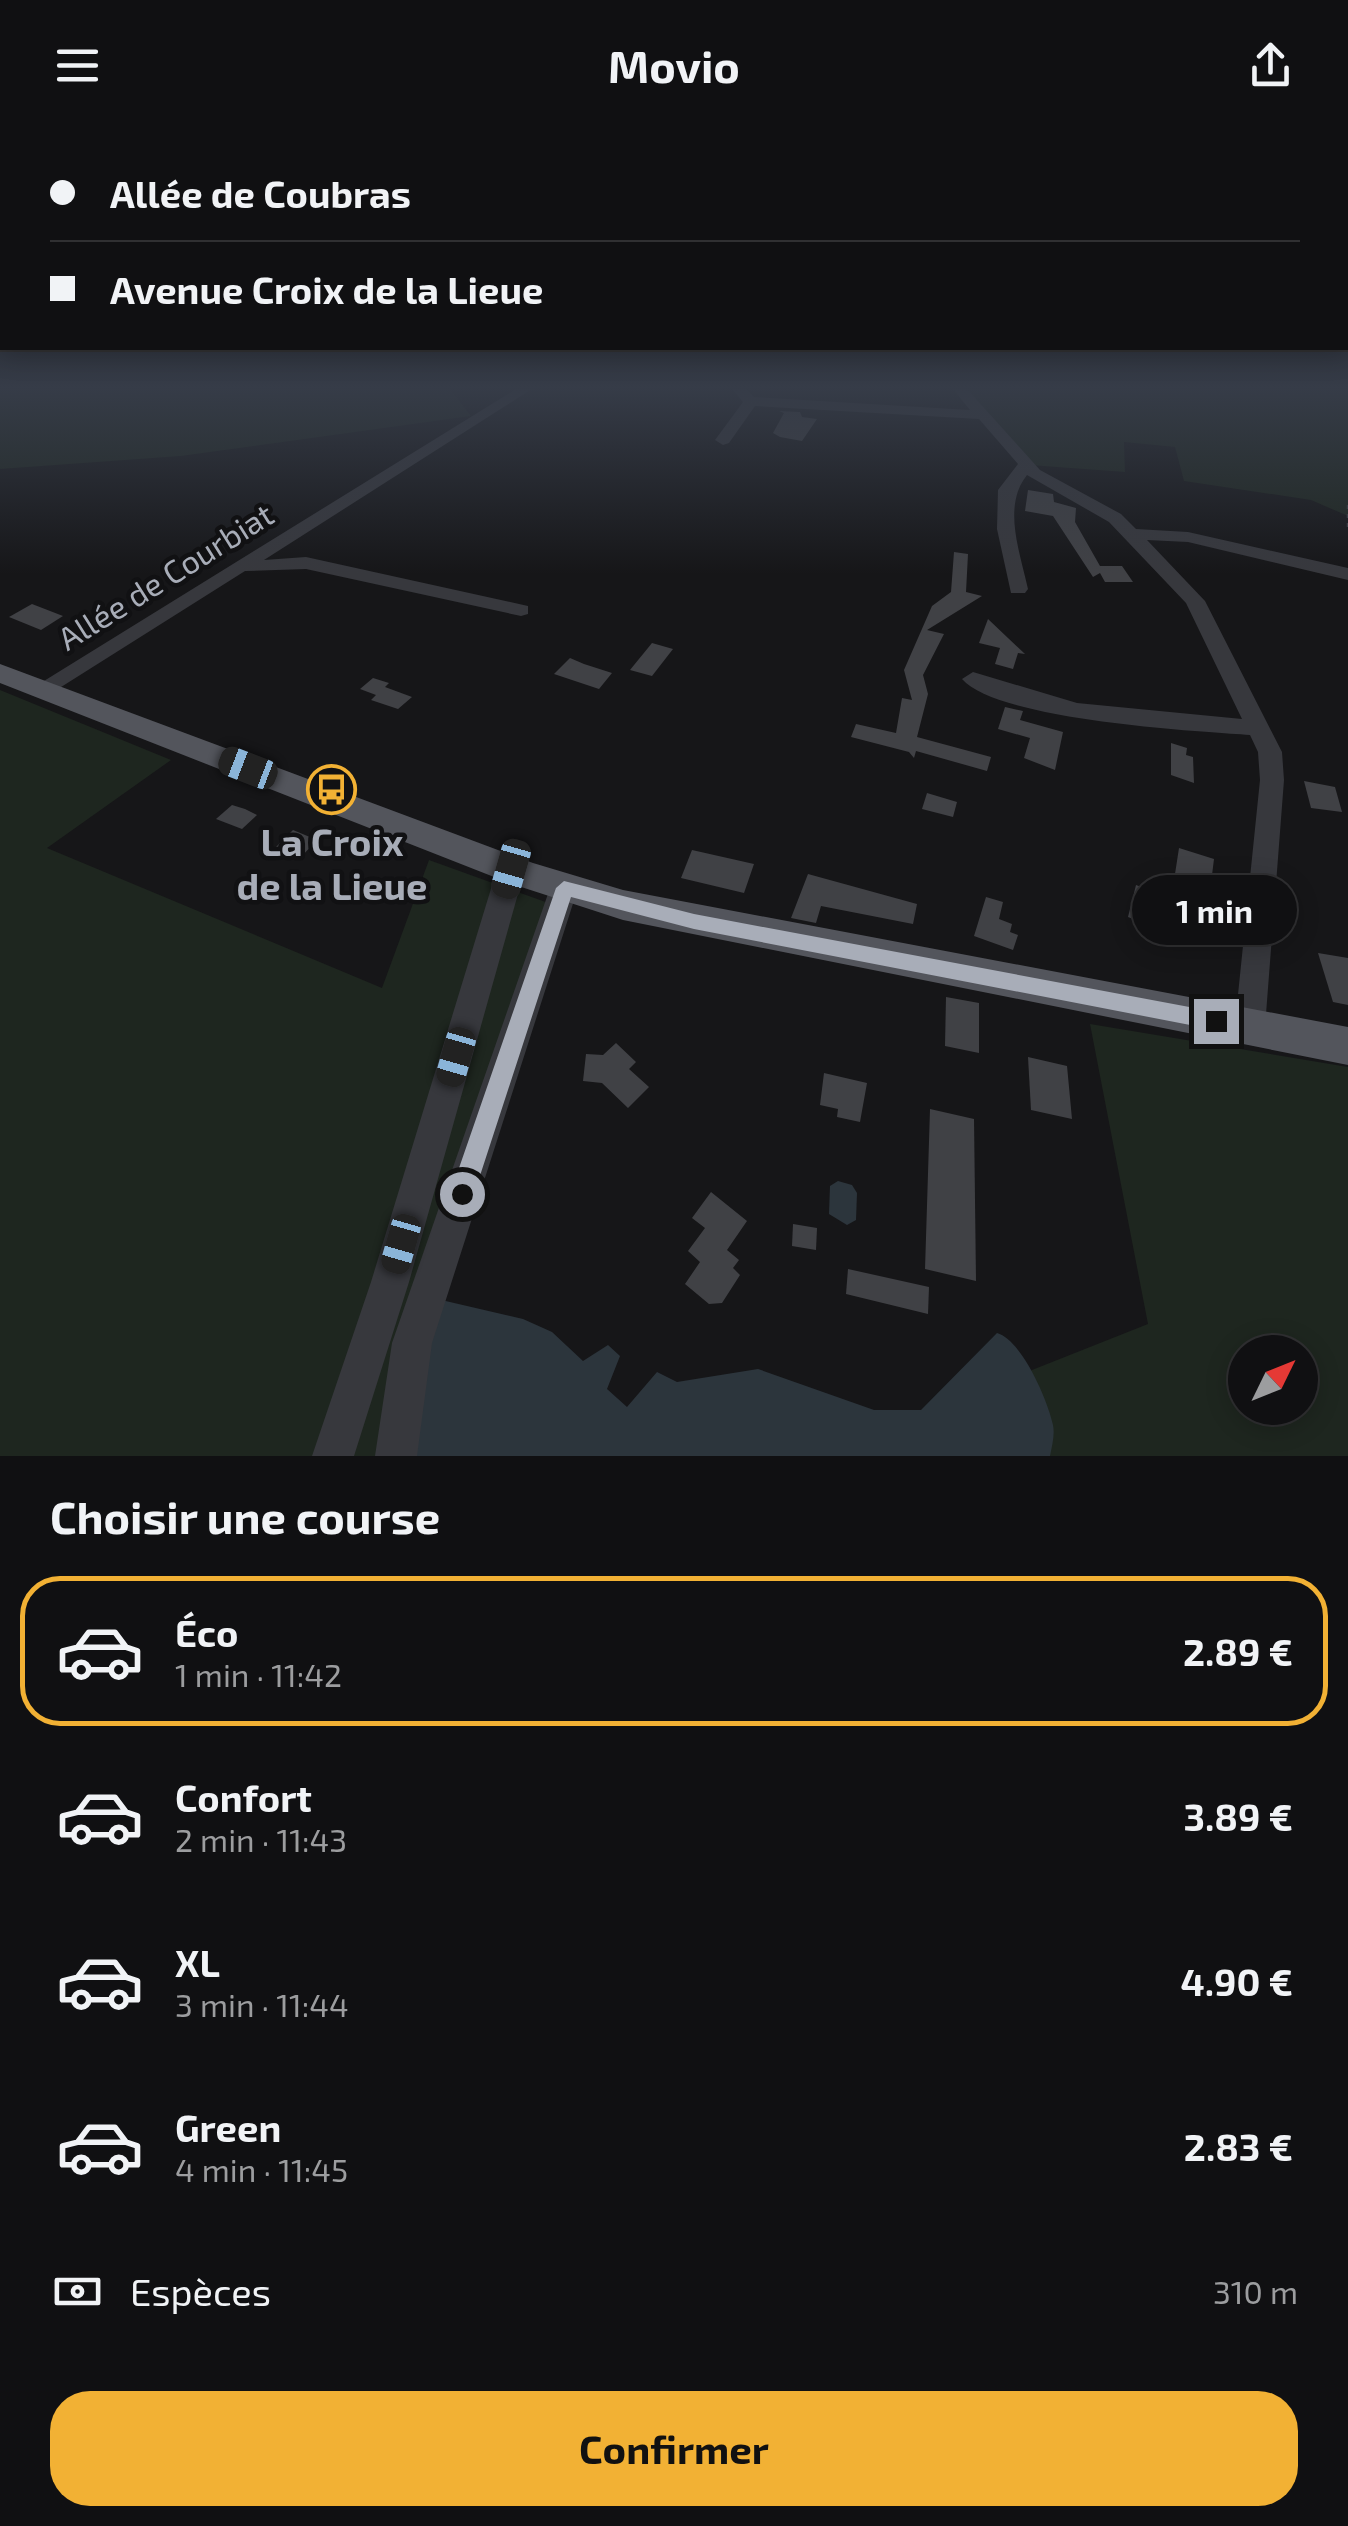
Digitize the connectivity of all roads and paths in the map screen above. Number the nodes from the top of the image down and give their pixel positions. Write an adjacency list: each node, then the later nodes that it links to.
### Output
1 (425, 451): 7 (street, Allée de Courbiat)
2 (1013, 451): 3 (street)
3 (1026, 466): 6 (street); 9 (street)
4 (1348, 506): 5 (path)
5 (1348, 532)
6 (1130, 534): 8 (street); 14 (street)
7 (243, 566): 10 (street); 13 (street, Allée de Courbiat)
8 (1348, 574)
9 (1018, 589)
10 (520, 610)
11 (0, 673): 13 (main road)
12 (973, 679): 14 (street)
13 (42, 688): 15 (main road)
14 (1258, 728): 17 (street)
15 (511, 869): 16 (main road); 19 (street)
16 (564, 888): 17 (main road); 20 (street)
17 (1254, 1028): 18 (main road)
18 (1348, 1046)
19 (333, 1456)
20 (396, 1456)

